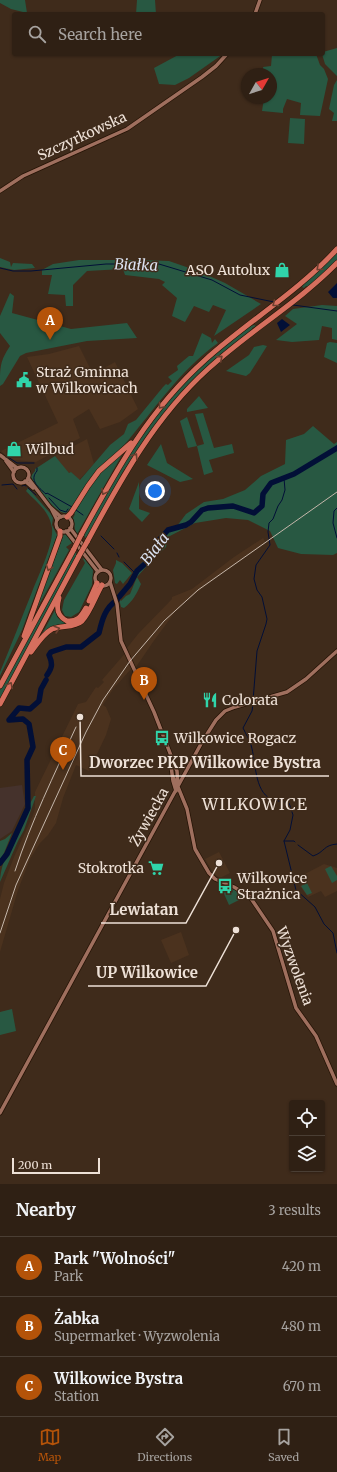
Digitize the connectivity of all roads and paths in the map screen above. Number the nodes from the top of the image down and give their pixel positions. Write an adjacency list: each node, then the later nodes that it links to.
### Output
1 (260, 0): 2 (street)
2 (257, 12)
3 (226, 56): 4 (street, Szczyrkowska)
4 (0, 191)
5 (337, 249): 7 (highway, one-way to 7)
6 (337, 263): 21 (highway, one-way to 6, bridge)
7 (139, 435): 14 (highway); 23 (highway, one-way to 23, bridge)
8 (0, 455): 9 (street)
9 (6, 460): 10 (street); 11 (street)
10 (17, 468): 11 (street); 12 (street)
11 (14, 472): 12 (street)
12 (26, 479): 13 (street)
13 (50, 507): 14 (street); 15 (street)
14 (64, 517): 15 (street); 16 (street)
15 (57, 520): 17 (street)
16 (70, 528): 17 (street); 18 (street)
17 (63, 531): 19 (street); 23 (highway, one-way to 23)
18 (102, 570): 19 (street); 20 (street)
19 (98, 572): 20 (street)
20 (104, 583): 21 (highway); 24 (highway, one-way to 20); 27 (street, Wyzwolenia)
21 (62, 588): 24 (highway)
22 (337, 651): 29 (street, Żywiecka)
23 (19, 652): 25 (highway)
24 (21, 665): 26 (highway, one-way to 24)
25 (0, 686)
26 (0, 704)
27 (170, 753): 28 (street, Wyzwolenia); 30 (street, Wyzwolenia)
28 (177, 771): 29 (street); 31 (street, Wyzwolenia)
29 (186, 772): 31 (street, Żywiecka)
30 (172, 777): 31 (street, Wyzwolenia); 32 (street, Wyzwolenia)
31 (178, 787): 32 (street, Żywiecka); 33 (street, Wyzwolenia)
32 (176, 791): 34 (street, Żywiecka)
33 (337, 1084)
34 (0, 1113)

